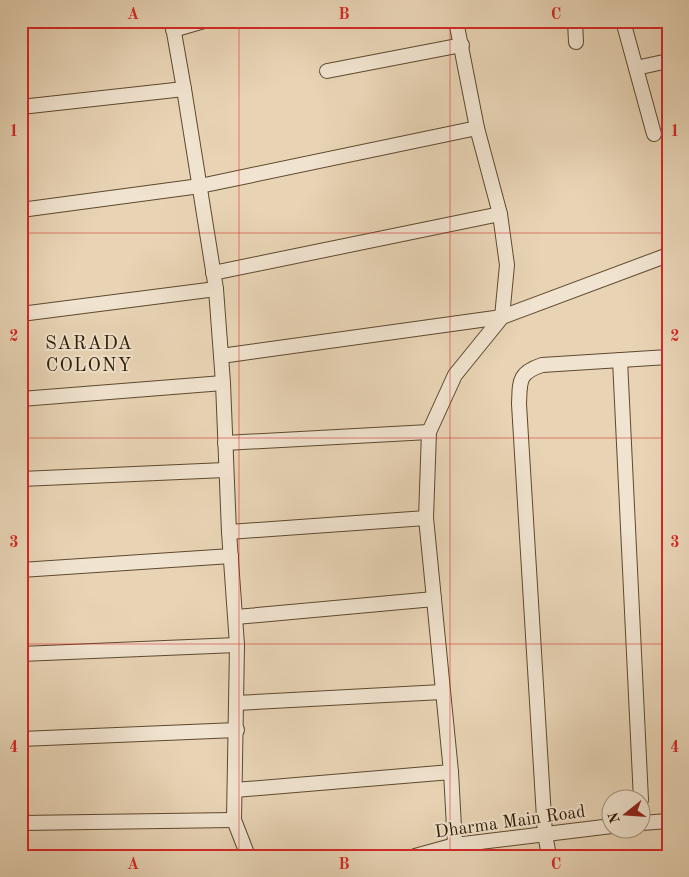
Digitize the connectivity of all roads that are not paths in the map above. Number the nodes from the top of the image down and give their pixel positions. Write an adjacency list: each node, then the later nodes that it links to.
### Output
1 (204, 21): 5 (street)
2 (456, 21): 7 (street)
3 (575, 21): 6 (street)
4 (623, 21): 9 (street)
5 (173, 26): 11 (street)
6 (576, 42)
7 (462, 46): 10 (street); 13 (street)
8 (668, 60): 9 (street)
9 (636, 68): 14 (street)
10 (327, 71)
11 (184, 89): 12 (street); 15 (street)
12 (21, 107)
13 (477, 128): 15 (street); 17 (street)
14 (654, 134)
15 (200, 186): 16 (street); 19 (street)
16 (21, 210)
17 (500, 214): 19 (street); 22 (street)
18 (668, 255): 22 (street)
19 (213, 274): 20 (street)
20 (216, 289): 21 (street); 23 (street)
21 (21, 314)
22 (502, 317): 23 (street); 28 (street)
23 (221, 356): 26 (street)
24 (668, 357): 25 (street)
25 (620, 360): 46 (street); 52 (street)
26 (223, 383): 27 (street); 29 (street)
27 (21, 399)
28 (429, 432): 29 (street); 32 (street)
29 (225, 443): 30 (street)
30 (225, 470): 31 (street); 33 (street)
31 (21, 480)
32 (426, 518): 33 (street); 36 (street)
33 (229, 532): 34 (street)
34 (231, 556): 35 (street); 37 (street)
35 (21, 570)
36 (434, 599): 37 (street); 40 (street)
37 (236, 617): 38 (street)
38 (237, 645): 39 (street); 41 (street)
39 (21, 654)
40 (442, 692): 41 (street); 44 (street)
41 (236, 703): 42 (street)
42 (237, 730): 43 (street); 45 (street)
43 (21, 739)
44 (451, 772): 45 (street); 53 (street)
45 (235, 790): 47 (street)
46 (641, 790)
47 (234, 820): 50 (street); 54 (street)
48 (668, 820): 49 (street)
49 (652, 822)
50 (21, 823)
51 (602, 827): 52 (street, Dharma Main Road)
52 (545, 834): 53 (street, Dharma Main Road); 56 (street)
53 (455, 845): 55 (street, Dharma Main Road)
54 (248, 856)
55 (414, 856)
56 (549, 856)

